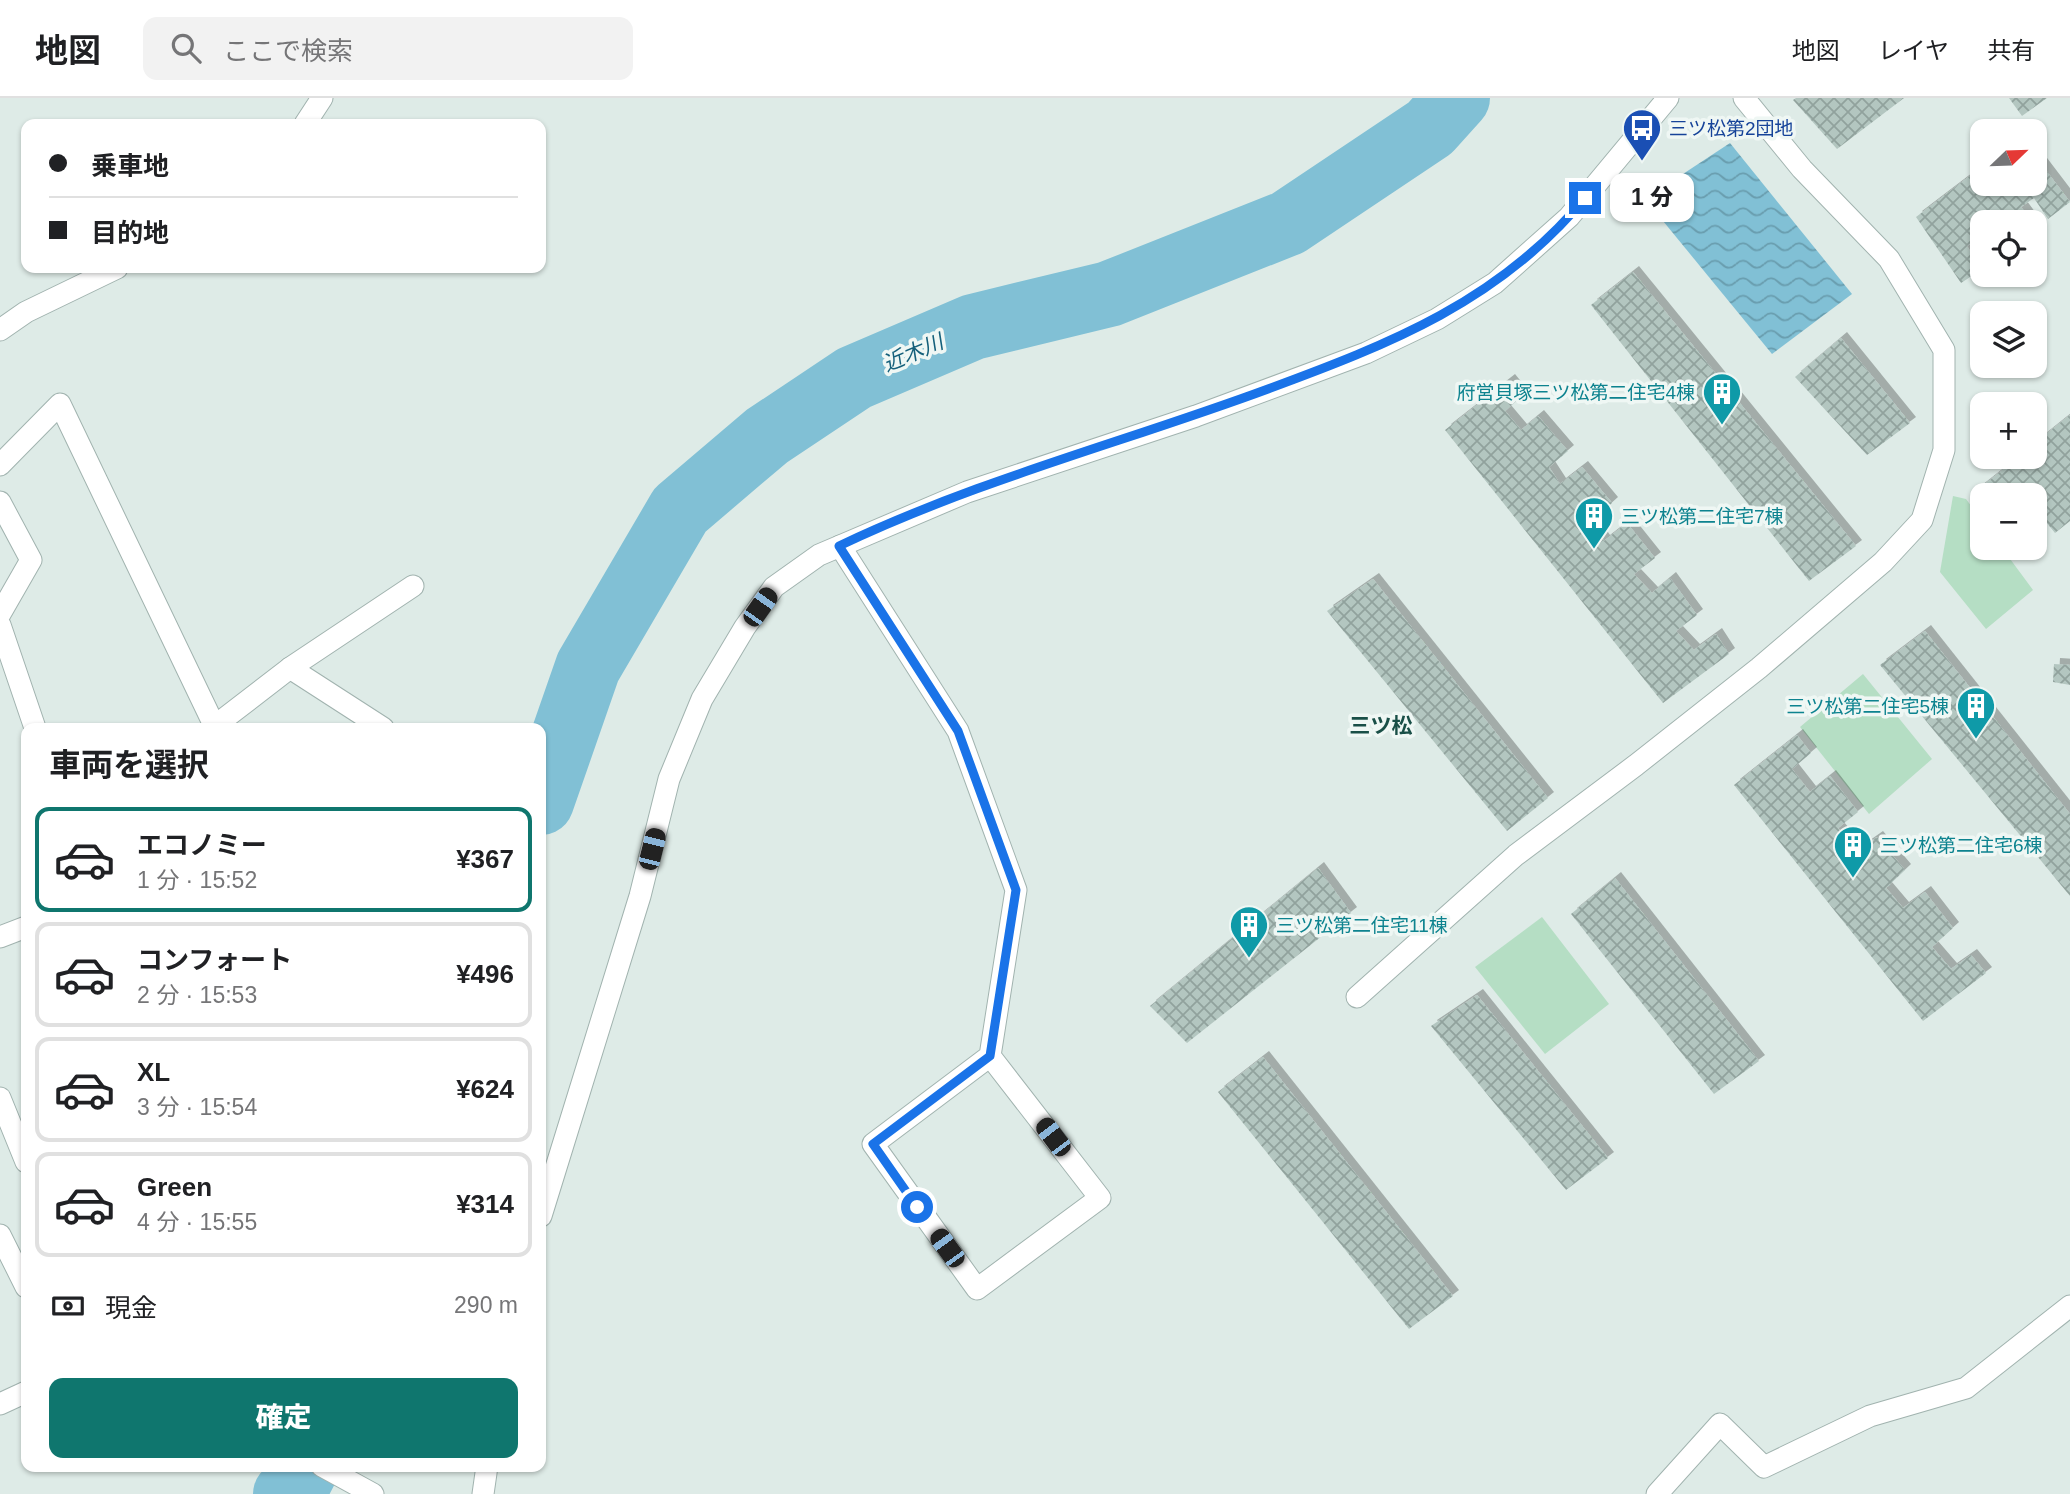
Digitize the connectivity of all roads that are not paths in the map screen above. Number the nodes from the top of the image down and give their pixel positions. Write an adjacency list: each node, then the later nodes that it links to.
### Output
1 (322, 98): 4 (street)
2 (1668, 98): 9 (street)
3 (1744, 98): 20 (street)
4 (307, 119)
5 (107, 273): 6 (street)
6 (0, 330)
7 (0, 465): 15 (street)
8 (0, 502): 11 (street)
9 (839, 546): 21 (street); 24 (street)
10 (413, 586): 13 (street)
11 (0, 614)
12 (0, 625): 14 (street)
13 (290, 668): 16 (street); 17 (street)
14 (33, 723)
15 (211, 723)
16 (218, 723)
17 (375, 723)
18 (21, 929): 19 (street)
19 (0, 937)
20 (1357, 998)
21 (990, 1056): 21 (street)
22 (0, 1098): 23 (street)
23 (21, 1150)
24 (546, 1198)
25 (0, 1235): 26 (street)
26 (21, 1277)
27 (2070, 1306): 34 (street)
28 (21, 1394): 29 (street)
29 (0, 1404)
30 (332, 1472): 32 (street)
31 (486, 1472): 33 (street)
32 (373, 1494)
33 (483, 1494)
34 (1657, 1494)

